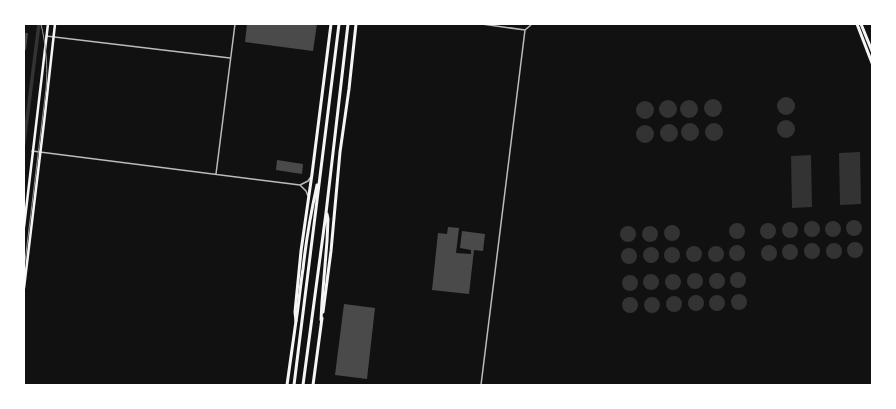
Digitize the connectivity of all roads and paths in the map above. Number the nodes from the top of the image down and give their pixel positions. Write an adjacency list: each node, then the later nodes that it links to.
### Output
1 (48, 24): 13 (main road)
2 (55, 24): 14 (main road)
3 (235, 24): 16 (street)
4 (331, 24): 22 (main road)
5 (339, 24): 20 (main road)
6 (348, 24): 25 (main road)
7 (356, 24): 28 (main road)
8 (482, 24): 12 (street)
9 (532, 24): 12 (street)
10 (856, 24): 17 (main road)
11 (861, 24): 15 (main road)
12 (525, 30): 34 (street)
13 (46, 36): 14 (street); 18 (main road)
14 (54, 37): 16 (street); 19 (main road)
15 (872, 52)
16 (230, 58): 21 (street)
17 (872, 63)
18 (32, 151): 19 (street); 26 (main road)
19 (41, 152): 21 (street); 27 (main road)
20 (321, 169): 29 (main road); 31 (main road)
21 (216, 174): 23 (street)
22 (312, 174): 23 (street); 24 (main road)
23 (300, 185): 24 (street)
24 (308, 199): 29 (main road)
25 (326, 213): 28 (main road); 32 (main road)
26 (24, 227)
27 (24, 288)
28 (321, 320): 33 (main road)
29 (296, 321): 30 (main road)
30 (287, 385)
31 (294, 385)
32 (303, 385)
33 (313, 385)
34 (481, 385)

